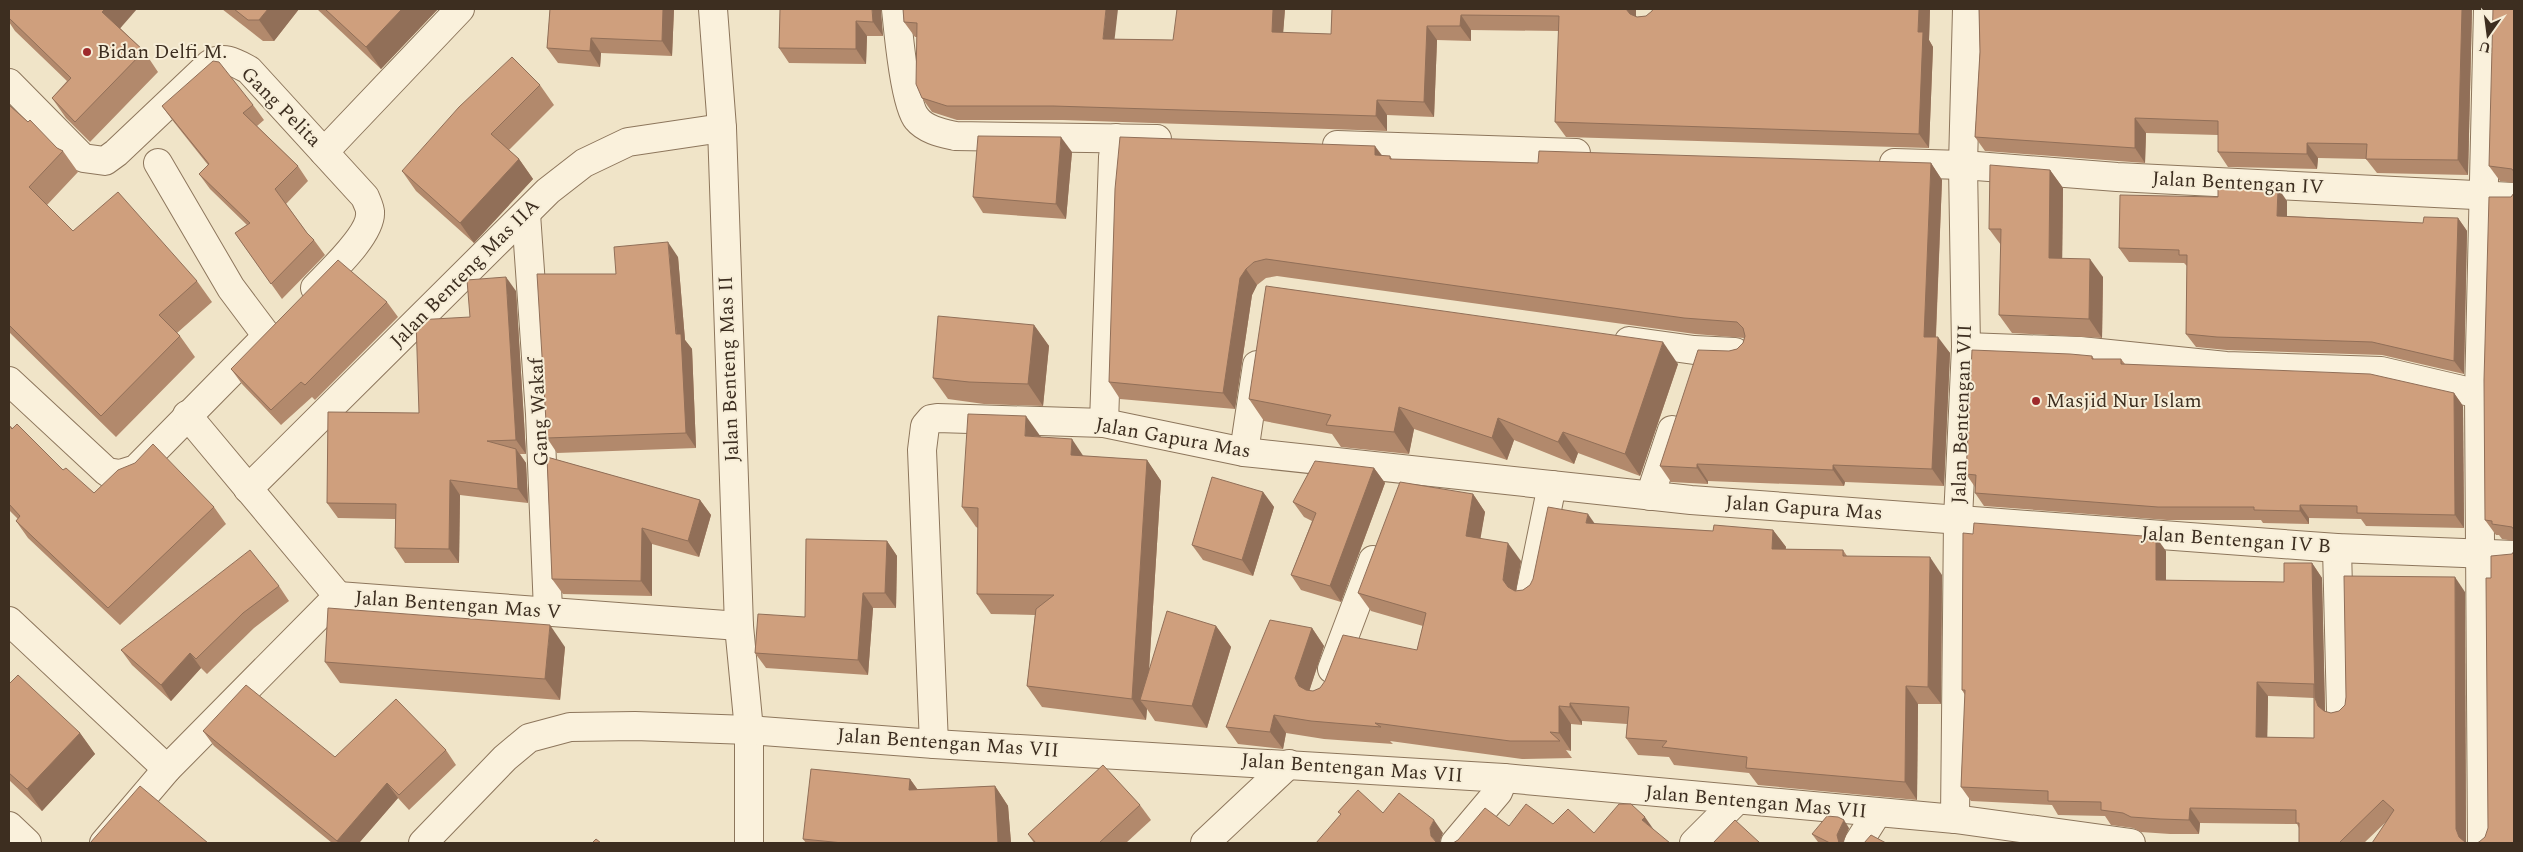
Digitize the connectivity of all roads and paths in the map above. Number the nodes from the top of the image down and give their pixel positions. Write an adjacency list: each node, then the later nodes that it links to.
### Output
1 (460, 9): 11 (street)
2 (713, 9): 7 (street, Jalan Benteng Mas II)
3 (896, 9): 8 (street)
4 (1967, 9): 15 (street, Jalan Bentengan VII)
5 (2488, 9): 16 (street)
6 (9, 83): 11 (street, Gang Pelita)
7 (722, 128): 18 (street, Jalan Benteng Mas IIA); 46 (street, Jalan Benteng Mas II)
8 (1116, 138): 9 (street); 30 (street)
9 (1186, 140)
10 (1315, 144): 12 (street)
11 (324, 152): 19 (street)
12 (1604, 153)
13 (1873, 162): 15 (street, Jalan Bentengan IV)
14 (158, 164): 19 (street)
15 (1963, 165): 16 (street, Jalan Bentengan IV); 22 (street, Jalan Bentengan VII)
16 (2482, 195): 17 (street, Jalan Bentengan IV); 27 (street)
17 (2514, 197)
18 (526, 214): 34 (street, Jalan Benteng Mas IIA); 44 (street, Gang Wakaf)
19 (266, 336): 29 (street)
20 (1261, 336): 31 (street)
21 (1606, 338): 23 (street)
22 (1966, 347): 27 (street); 37 (street, Jalan Bentengan VII)
23 (1699, 350): 24 (street); 25 (street)
24 (1741, 352)
25 (1689, 378)
26 (9, 381): 29 (street)
27 (2479, 394): 40 (street)
28 (1680, 406): 35 (street)
29 (187, 416): 34 (street)
30 (1104, 423): 31 (street, Jalan Gapura Mas); 50 (street, Jalan Gapura Mas)
31 (1244, 452): 32 (street, Jalan Gapura Mas)
32 (1407, 469): 33 (street, Jalan Gapura Mas); 36 (street)
33 (1552, 485): 35 (street, Jalan Gapura Mas); 42 (street)
34 (248, 489): 43 (street)
35 (1650, 496): 37 (street, Jalan Gapura Mas)
36 (1396, 497)
37 (1958, 520): 39 (street, Jalan Bentengan IV B); 56 (street, Jalan Bentengan VII)
38 (1382, 535): 47 (street)
39 (2337, 548): 40 (street, Jalan Bentengan IV B); 48 (street)
40 (2481, 553): 41 (street, Jalan Bentengan IV B); 67 (street)
41 (2514, 555)
42 (1530, 593)
43 (338, 596): 44 (street, Jalan Bentengan Mas V); 52 (street, Jalan Bentengan Mas V)
44 (548, 611): 46 (street, Jalan Bentengan Mas V)
45 (9, 621): 52 (street)
46 (739, 626): 49 (street, Jalan Benteng Mas II)
47 (1323, 693)
48 (2341, 712)
49 (749, 730): 50 (street, Jalan Bentengan Mas VII); 60 (street, Jalan Bentengan Mas VII); 61 (street)
50 (934, 744): 51 (street, Jalan Bentengan Mas VII)
51 (1289, 764): 53 (street, Jalan Bentengan Mas VII); 62 (street)
52 (166, 769): 59 (street, Jalan Bentengan Mas V)
53 (1504, 778): 54 (street, Jalan Bentengan Mas VII); 63 (street)
54 (1737, 800): 55 (street, Jalan Bentengan Mas VII); 64 (street)
55 (1877, 813): 56 (street, Jalan Bentengan Mas VII); 65 (street)
56 (1955, 819): 66 (street, Jalan Bentengan Mas VII)
57 (9, 826): 58 (street)
58 (27, 843)
59 (104, 843)
60 (423, 843)
61 (749, 843)
62 (1205, 843)
63 (1455, 843)
64 (1694, 843)
65 (1858, 843)
66 (2131, 843)
67 (2482, 843)

